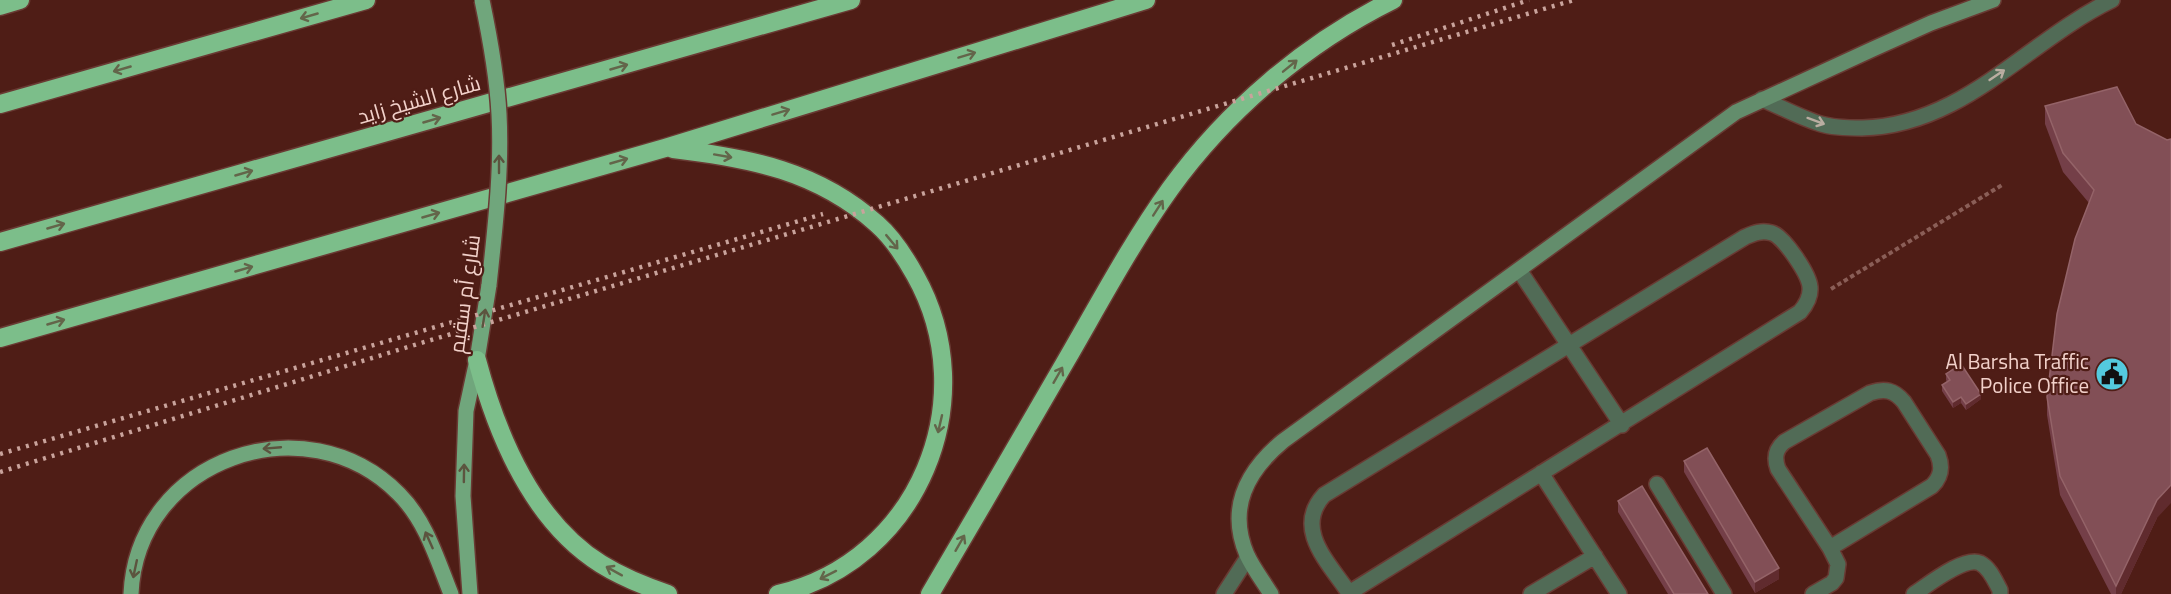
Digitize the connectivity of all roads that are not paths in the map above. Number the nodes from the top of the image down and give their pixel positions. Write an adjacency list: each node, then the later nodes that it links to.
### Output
1 (20, 0): 9 (highway)
2 (366, 0): 11 (highway, one-way to 11)
3 (482, 0): 17 (main road, شارع أم سقيم, one-way to 3, bridge)
4 (851, 0): 13 (highway, شارع الشيخ زايد, one-way to 4)
5 (1146, 0): 12 (highway, one-way to 5)
6 (1393, 0): 29 (highway, one-way to 6)
7 (1993, 0): 10 (street)
8 (2112, 0): 10 (lane, one-way to 8)
9 (0, 6)
10 (1762, 99): 14 (street)
11 (0, 104)
12 (665, 148): 15 (highway, one-way to 12); 28 (highway, one-way to 28)
13 (0, 242)
14 (1519, 270): 16 (lane); 23 (street)
15 (0, 338)
16 (1569, 345): 18 (lane); 18 (lane); 32 (lane)
17 (477, 360): 26 (main road, شارع أم سقيم, one-way to 17); 27 (highway, one-way to 17)
18 (1622, 425): 19 (lane)
19 (1541, 473): 22 (lane); 32 (lane)
20 (1657, 484): 35 (lane)
21 (1830, 548): 21 (lane); 36 (lane)
22 (1595, 556): 33 (lane); 34 (lane)
23 (1248, 557): 30 (lane); 31 (street)
24 (131, 594): 25 (main road, one-way to 24)
25 (451, 594)
26 (470, 594)
27 (668, 594)
28 (778, 594)
29 (930, 594)
30 (1224, 594)
31 (1271, 594)
32 (1349, 594)
33 (1531, 594)
34 (1619, 594)
35 (1724, 594)
36 (1814, 594)
37 (1914, 594): 38 (lane)
38 (2000, 594)

